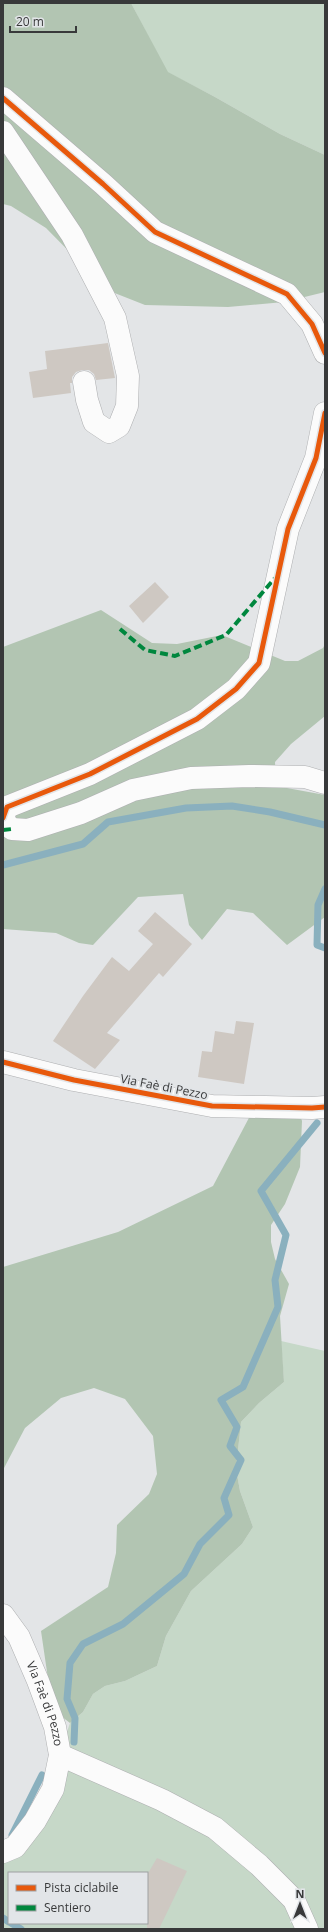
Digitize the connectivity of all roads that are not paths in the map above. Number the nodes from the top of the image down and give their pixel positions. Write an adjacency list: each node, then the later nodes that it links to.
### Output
1 (3, 98): 3 (street)
2 (3, 132): 4 (street)
3 (325, 353)
4 (84, 382)
5 (325, 413): 7 (street)
6 (325, 783): 7 (street)
7 (3, 819)
8 (3, 1062): 9 (street, Via Faè di Pezzo)
9 (325, 1107)
10 (3, 1615): 11 (street, Via Faè di Pezzo)
11 (60, 1755): 12 (street, Via Faè di Pezzo); 13 (street)
12 (3, 1852)
13 (307, 1929)

